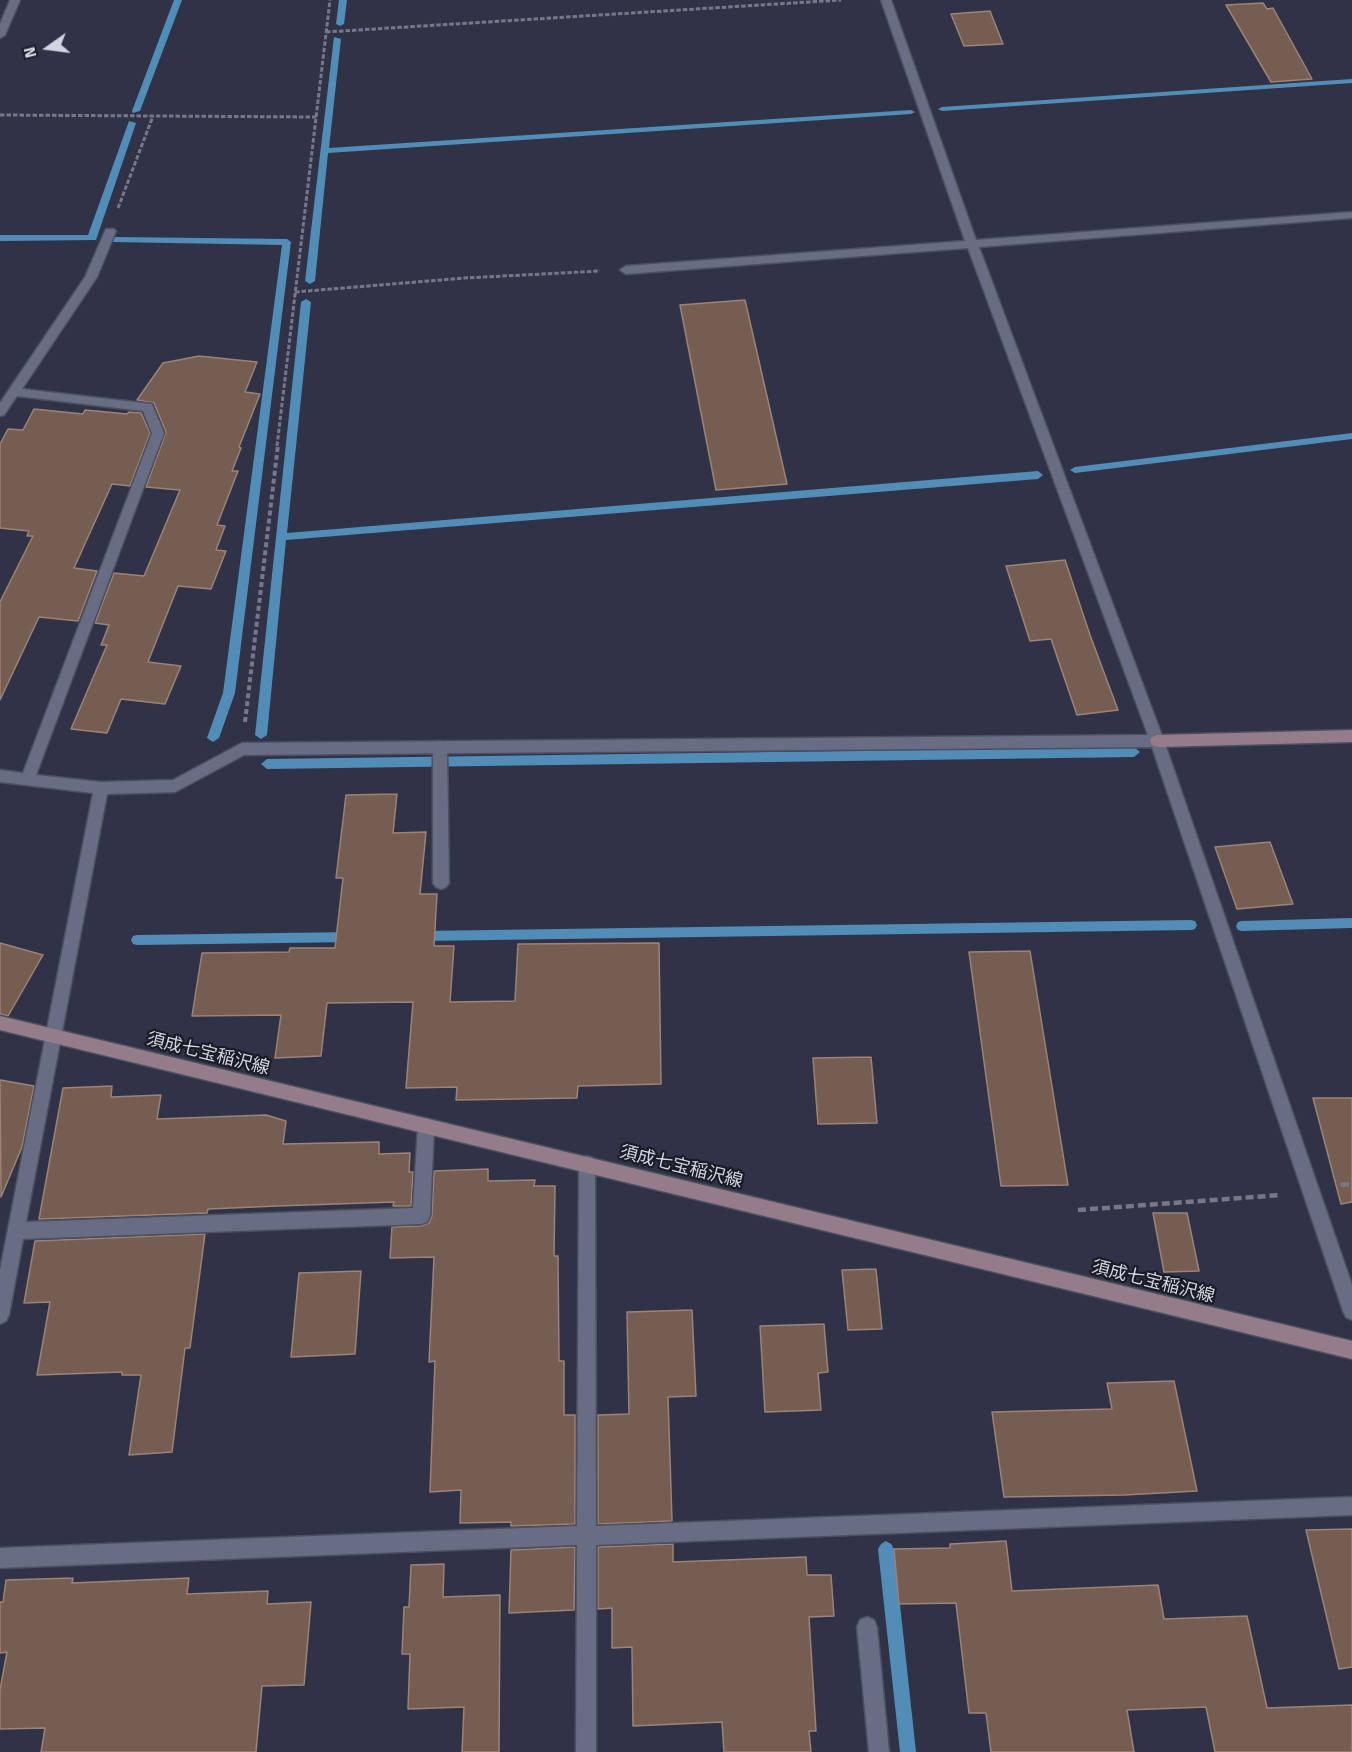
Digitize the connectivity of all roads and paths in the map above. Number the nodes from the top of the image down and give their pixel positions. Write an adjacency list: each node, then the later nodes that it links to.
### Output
1 (15, 0): 6 (street)
2 (330, 0): 5 (path)
3 (841, 0): 5 (path)
4 (886, 0): 12 (street)
5 (326, 32): 9 (path)
6 (0, 34)
7 (0, 115): 8 (path)
8 (153, 116): 9 (path); 11 (path)
9 (316, 117): 14 (path)
10 (1352, 215): 12 (street)
11 (110, 231): 15 (street)
12 (972, 244): 13 (street); 18 (street)
13 (626, 270): 14 (path)
14 (295, 292): 19 (path)
15 (14, 392): 16 (street); 22 (street)
16 (0, 412)
17 (1352, 736): 18 (main road)
18 (1156, 741): 20 (street); 29 (street)
19 (242, 749): 20 (street); 23 (street)
20 (440, 758): 24 (street)
21 (0, 776): 22 (street)
22 (27, 780): 23 (street)
23 (101, 788): 26 (street)
24 (441, 883)
25 (0, 1023): 26 (main road, 須成七宝稲沢線)
26 (53, 1036): 27 (main road, 須成七宝稲沢線); 31 (street)
27 (426, 1126): 28 (main road, 須成七宝稲沢線); 31 (street)
28 (587, 1164): 34 (main road, 須成七宝稲沢線); 36 (street)
29 (1311, 1193): 30 (path); 32 (street)
30 (1078, 1210)
31 (16, 1231): 33 (street)
32 (1352, 1311)
33 (0, 1315)
34 (1352, 1350)
35 (1352, 1506): 36 (street)
36 (586, 1536): 37 (street); 39 (street)
37 (0, 1558)
38 (867, 1627): 40 (street)
39 (586, 1752)
40 (879, 1752)

